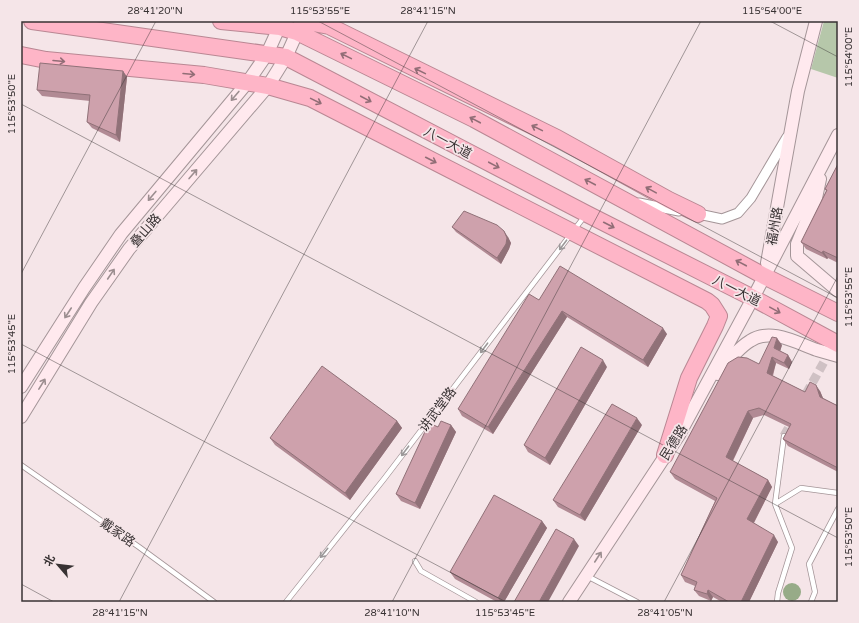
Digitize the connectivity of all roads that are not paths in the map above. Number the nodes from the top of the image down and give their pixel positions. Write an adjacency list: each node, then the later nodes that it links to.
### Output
1 (32, 21): 6 (highway, 八一大道)
2 (221, 21): 4 (highway, 八一大道)
3 (816, 21): 11 (main road, 福州路)
4 (281, 24): 5 (highway, 八一大道); 6 (main road, 叠山路)
5 (301, 24): 8 (main road, 叠山路); 14 (highway, 八一大道, one-way to 5); 16 (highway, one-way to 5)
6 (267, 54): 8 (highway, 八一大道); 9 (main road, 叠山路)
7 (21, 55): 9 (highway, one-way to 9)
8 (286, 57): 10 (main road, 叠山路); 15 (highway, 八一大道, one-way to 15)
9 (247, 83): 10 (highway); 24 (main road, 叠山路, one-way to 24)
10 (268, 86): 17 (highway, one-way to 17); 26 (main road, 叠山路, one-way to 10)
11 (791, 130): 16 (street); 18 (main road, 福州路)
12 (838, 136): 13 (main road, 福州路)
13 (824, 161): 18 (main road, 福州路); 19 (main road)
14 (623, 200): 16 (street); 18 (highway, 八一大道, one-way to 14)
15 (586, 214): 17 (lane, 讲武堂路); 20 (highway, 八一大道, one-way to 20)
16 (698, 214)
17 (573, 232): 28 (highway); 36 (lane, 讲武堂路, one-way to 36)
18 (764, 276): 20 (main road, 民德路); 21 (highway, 八一大道)
19 (838, 291)
20 (753, 298): 22 (highway, 八一大道, one-way to 22); 25 (main road, 民德路)
21 (838, 313)
22 (838, 344)
23 (838, 356): 25 (main road)
24 (21, 387)
25 (699, 397): 28 (main road, 民德路)
26 (21, 417)
27 (784, 436): 31 (lane)
28 (665, 455): 34 (main road, 民德路, one-way to 28)
29 (21, 465): 35 (lane, 戴家路)
30 (838, 493): 31 (lane)
31 (775, 504): 40 (lane)
32 (838, 510): 41 (lane)
33 (415, 561): 37 (lane)
34 (586, 575): 38 (main road, 民德路); 39 (lane)
35 (214, 602)
36 (286, 602)
37 (476, 602)
38 (569, 602)
39 (637, 602)
40 (777, 602)
41 (811, 602)

